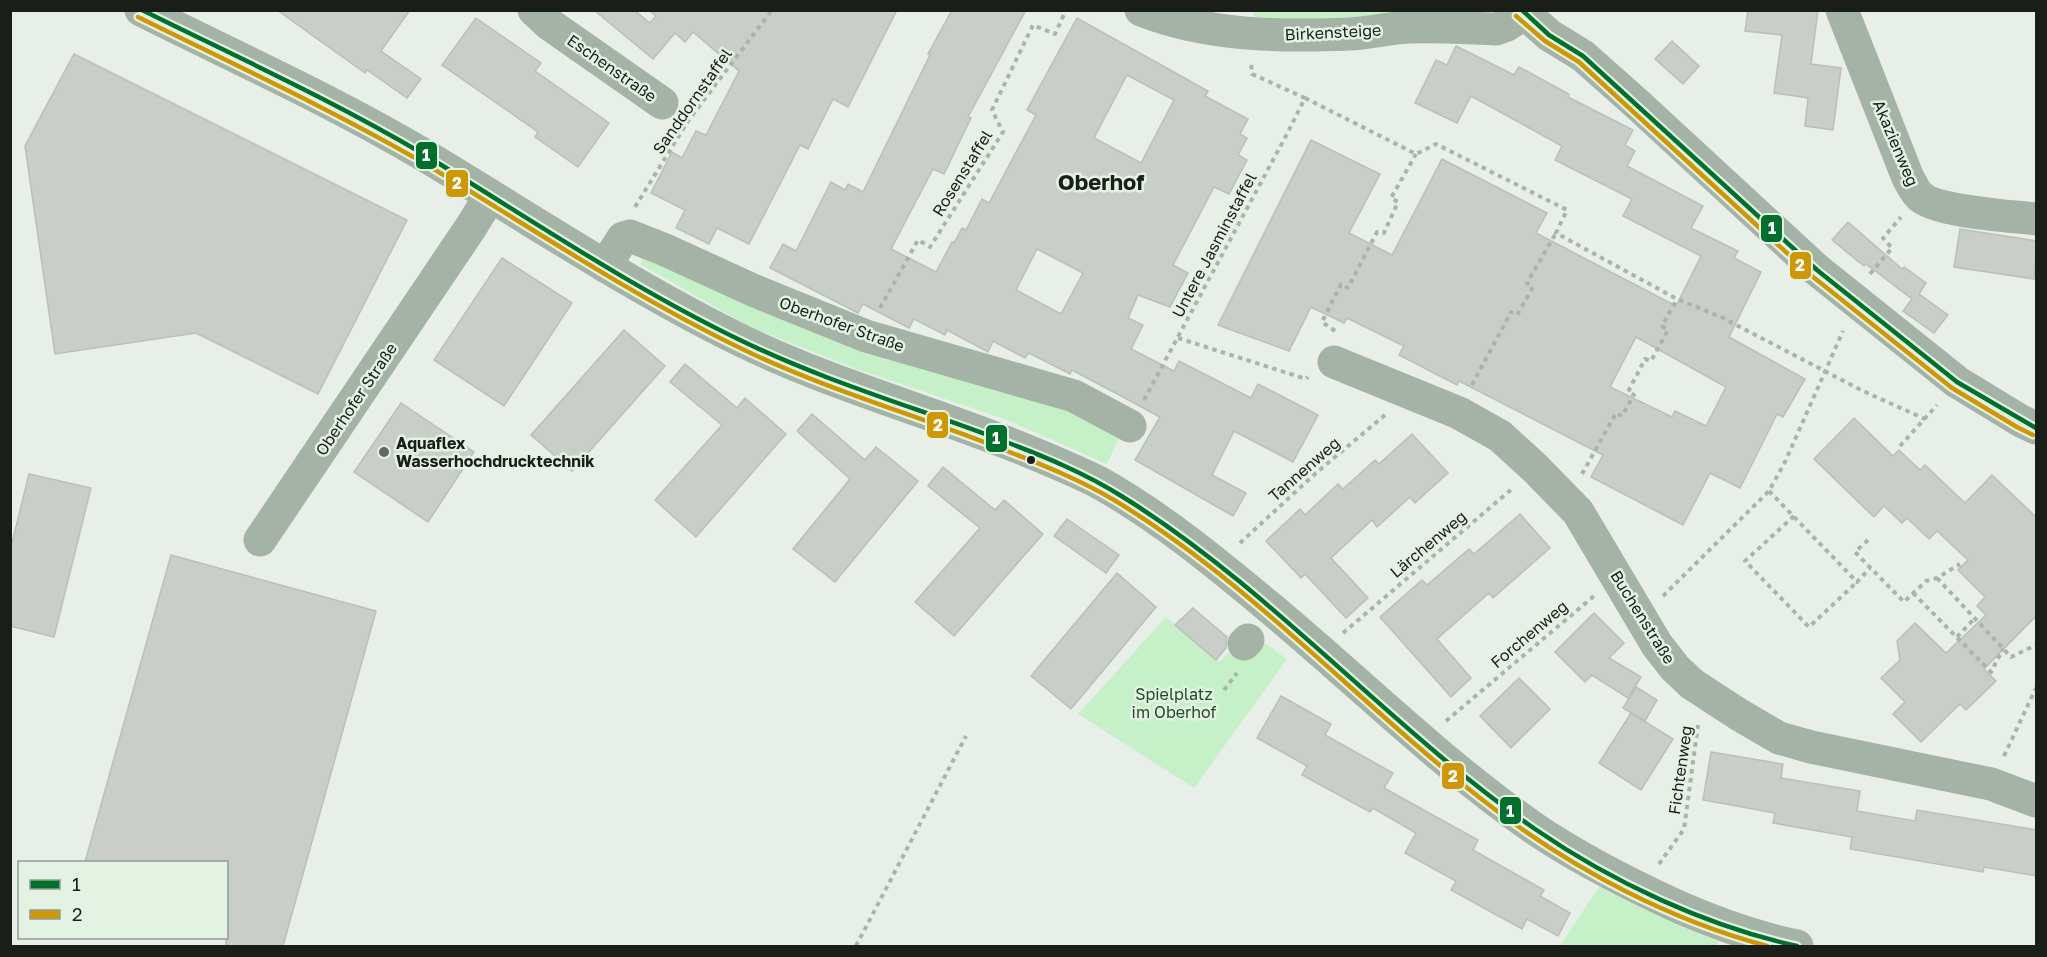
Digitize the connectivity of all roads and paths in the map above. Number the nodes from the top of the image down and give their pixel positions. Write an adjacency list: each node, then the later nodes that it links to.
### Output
1 (141, 10): 12 (street)
2 (534, 10): 10 (street, Eschenstraße)
3 (772, 10): 13 (path, Sanddornstaffel)
4 (1066, 10): 20 (path, Rosenstaffel)
5 (1141, 10): 7 (street, Birkensteige)
6 (1842, 10): 15 (street, Akazienweg)
7 (1523, 12): 25 (street)
8 (1252, 74): 9 (path)
9 (1305, 98): 11 (path); 22 (path, Untere Jasminstaffel)
10 (662, 103)
11 (1416, 154): 16 (path); 23 (path)
12 (490, 196): 17 (street); 36 (street, Oberhofer Straße)
13 (635, 207)
14 (1904, 214): 18 (path)
15 (2037, 219)
16 (1556, 233): 19 (path); 26 (path)
17 (605, 266): 29 (street, Oberhofer Straße); 57 (street)
18 (1866, 279)
19 (1677, 299): 24 (path); 32 (path)
20 (878, 312)
21 (1844, 329): 24 (path)
22 (1178, 338): 23 (path); 29 (path, Untere Jasminstaffel)
23 (1332, 350): 56 (street, Buchenstraße)
24 (1826, 372): 28 (path); 34 (path)
25 (1957, 382): 28 (path); 30 (street)
26 (1471, 387)
27 (1386, 415): 38 (path, Tannenweg)
28 (1925, 419): 31 (path)
29 (1130, 426)
30 (2037, 428)
31 (1900, 446)
32 (1582, 475)
33 (1520, 482): 47 (path, Lärchenweg)
34 (1769, 491): 35 (path); 45 (path)
35 (1794, 516): 42 (path); 42 (path)
36 (260, 540)
37 (1868, 540): 40 (path)
38 (1240, 543)
39 (1960, 564): 41 (path)
40 (1870, 568): 42 (path); 44 (path)
41 (1937, 578): 44 (path); 46 (path)
42 (1857, 582)
43 (1602, 589): 52 (path, Forchenweg)
44 (1913, 592): 48 (path)
45 (1661, 598)
46 (1975, 618): 48 (path); 50 (path)
47 (1351, 625)
48 (1956, 637): 50 (path)
49 (2037, 645): 50 (path)
50 (2003, 649)
51 (2037, 688): 55 (path)
52 (1463, 705)
53 (1698, 725): 57 (path, Fichtenweg)
54 (966, 736): 58 (path)
55 (2002, 759)
56 (2037, 801)
57 (1641, 890): 59 (street)
58 (856, 946)
59 (1797, 946)

